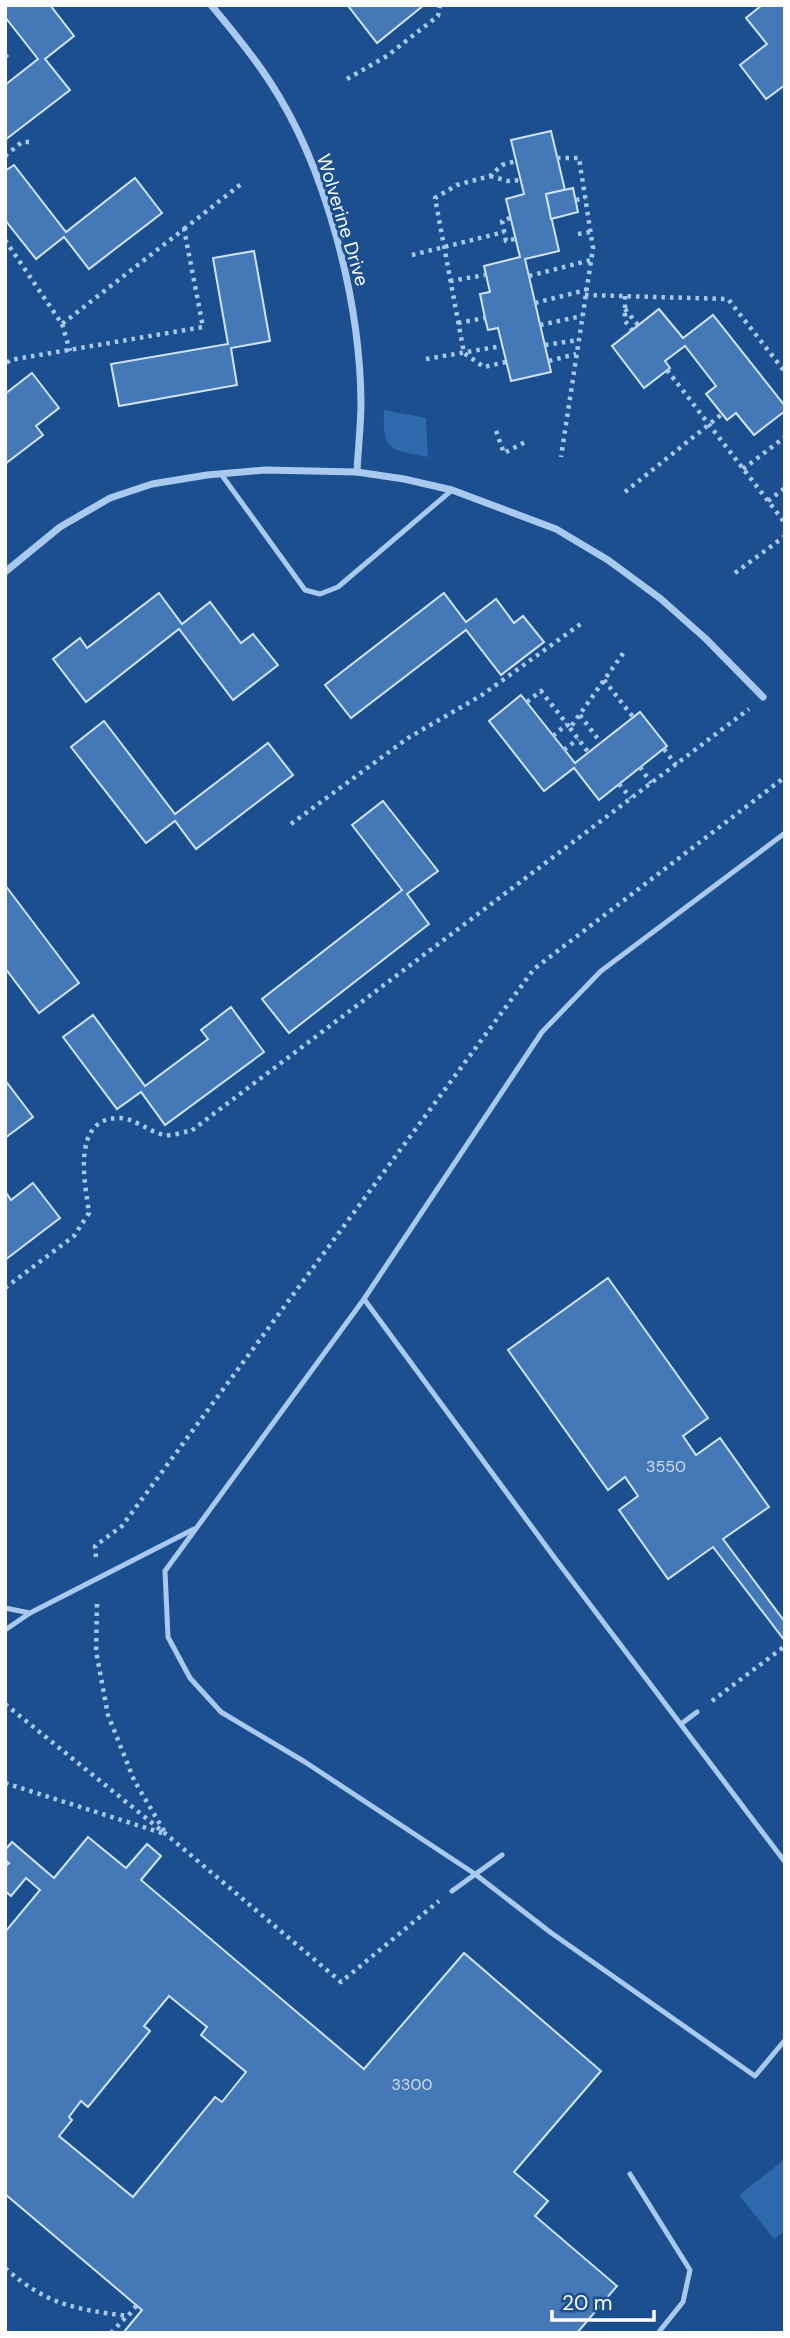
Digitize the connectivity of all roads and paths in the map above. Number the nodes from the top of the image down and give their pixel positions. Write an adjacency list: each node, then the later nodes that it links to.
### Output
1 (211, 5): 56 (street, Wolverine Drive)
2 (440, 5): 3 (path)
3 (347, 79)
4 (32, 142): 5 (path)
5 (5, 156)
6 (557, 158): 11 (path)
7 (516, 161): 8 (path)
8 (491, 176): 9 (path); 20 (path)
9 (520, 180)
10 (241, 184): 14 (path)
11 (585, 198): 12 (path); 16 (path)
12 (576, 200)
13 (510, 218): 15 (path)
14 (184, 229): 33 (path); 40 (path)
15 (504, 232): 18 (path); 20 (path)
16 (590, 232): 17 (path); 22 (path)
17 (578, 234)
18 (515, 239)
19 (5, 240): 33 (path)
20 (444, 248): 21 (path); 25 (path)
21 (412, 255)
22 (591, 260): 24 (path); 26 (path)
23 (485, 275): 25 (path)
24 (529, 276)
25 (450, 281): 32 (path)
26 (585, 293): 27 (path); 28 (path); 30 (path)
27 (625, 296): 29 (path); 48 (path)
28 (535, 303)
29 (625, 309): 34 (path); 36 (path)
30 (582, 316): 35 (path); 37 (path)
31 (485, 318): 32 (path)
32 (458, 323): 41 (path)
33 (62, 324): 40 (path)
34 (638, 325)
35 (540, 326)
36 (632, 330)
37 (578, 340): 38 (path); 42 (path)
38 (545, 345)
39 (502, 346): 41 (path)
40 (70, 351): 46 (path)
41 (464, 353): 43 (path); 45 (path)
42 (576, 355): 44 (path); 54 (path)
43 (426, 359)
44 (549, 361)
45 (506, 362)
46 (5, 365)
47 (667, 370): 50 (path)
48 (785, 372)
49 (722, 414): 50 (path)
50 (709, 425): 55 (path); 60 (path)
51 (496, 431): 53 (path)
52 (785, 437): 55 (path)
53 (527, 441)
54 (561, 457)
55 (743, 469): 61 (path)
56 (357, 472): 57 (street); 59 (street)
57 (221, 474): 59 (lane); 64 (street)
58 (785, 488): 61 (path)
59 (452, 490): 69 (street)
60 (625, 492)
61 (768, 501): 62 (path)
62 (785, 523)
63 (785, 536): 65 (path)
64 (5, 572)
65 (735, 573)
66 (582, 623): 87 (path)
67 (624, 652): 68 (path)
68 (604, 680): 72 (path); 73 (path)
69 (763, 697)
70 (527, 702): 74 (path)
71 (743, 713): 81 (path)
72 (580, 715): 74 (path); 77 (path)
73 (633, 717)
74 (569, 726): 75 (path); 76 (path)
75 (553, 736)
76 (578, 739): 79 (path); 80 (path)
77 (601, 743)
78 (664, 748): 81 (path)
79 (564, 750)
80 (588, 752)
81 (676, 765): 84 (path)
82 (640, 767): 84 (path)
83 (785, 776): 92 (path)
84 (652, 783): 86 (path)
85 (620, 784): 86 (path)
86 (631, 798): 89 (path)
87 (291, 824)
88 (785, 832): 90 (lane)
89 (5, 1288)
90 (365, 1299): 91 (lane); 100 (lane)
91 (197, 1528): 95 (lane); 105 (lane)
92 (97, 1558)
93 (97, 1604): 102 (path)
94 (5, 1608): 95 (lane)
95 (30, 1613): 96 (lane)
96 (5, 1630)
97 (785, 1646): 99 (path)
98 (5, 1704): 102 (path)
99 (697, 1712): 100 (lane)
100 (681, 1724): 104 (lane)
101 (5, 1783): 102 (path)
102 (167, 1835): 106 (path)
103 (502, 1855): 105 (lane)
104 (785, 1863)
105 (475, 1874): 106 (lane); 107 (lane)
106 (452, 1891)
107 (785, 2040)
108 (630, 2174): 113 (lane)
109 (5, 2268): 111 (path)
110 (137, 2305): 111 (path)
111 (128, 2315): 112 (path)
112 (111, 2333)
113 (658, 2333)

